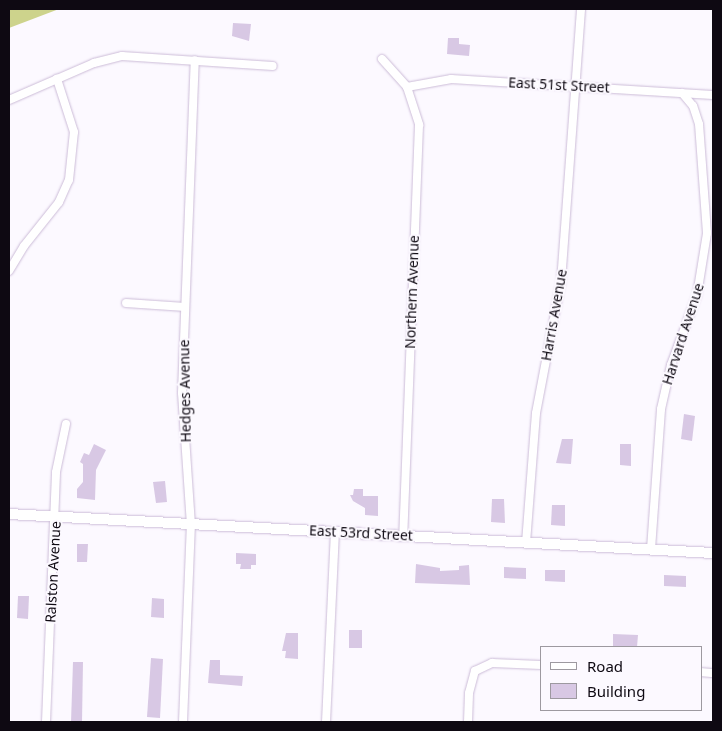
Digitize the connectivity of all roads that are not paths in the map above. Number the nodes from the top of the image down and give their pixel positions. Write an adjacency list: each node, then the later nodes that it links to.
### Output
1 (581, 9): 6 (street, Harris Avenue)
2 (382, 59): 7 (street, Northern Avenue)
3 (195, 60): 4 (street); 5 (street); 13 (street, Hedges Avenue)
4 (273, 66)
5 (57, 79): 10 (street); 11 (street)
6 (577, 86): 7 (street, East 51st Street); 8 (street, East 51st Street); 20 (street, Harris Avenue)
7 (407, 87): 19 (street, Northern Avenue)
8 (682, 93): 9 (street, East 51st Street); 21 (street, Harvard Avenue)
9 (713, 94)
10 (9, 100)
11 (9, 272)
12 (126, 303): 13 (street)
13 (185, 307): 17 (street, Hedges Avenue)
14 (66, 424): 16 (street, Ralston Avenue)
15 (9, 514): 16 (street, East 53rd Street)
16 (56, 517): 17 (street, East 53rd Street); 24 (street, Ralston Avenue)
17 (191, 525): 18 (street, East 53rd Street); 25 (street, Hedges Avenue)
18 (335, 532): 19 (street, East 53rd Street); 26 (street)
19 (403, 536): 20 (street, East 53rd Street)
20 (526, 542): 21 (street, East 53rd Street)
21 (651, 550): 22 (street, East 53rd Street)
22 (713, 553)
23 (540, 665): 27 (street)
24 (46, 722)
25 (182, 722)
26 (326, 722)
27 (468, 722)

